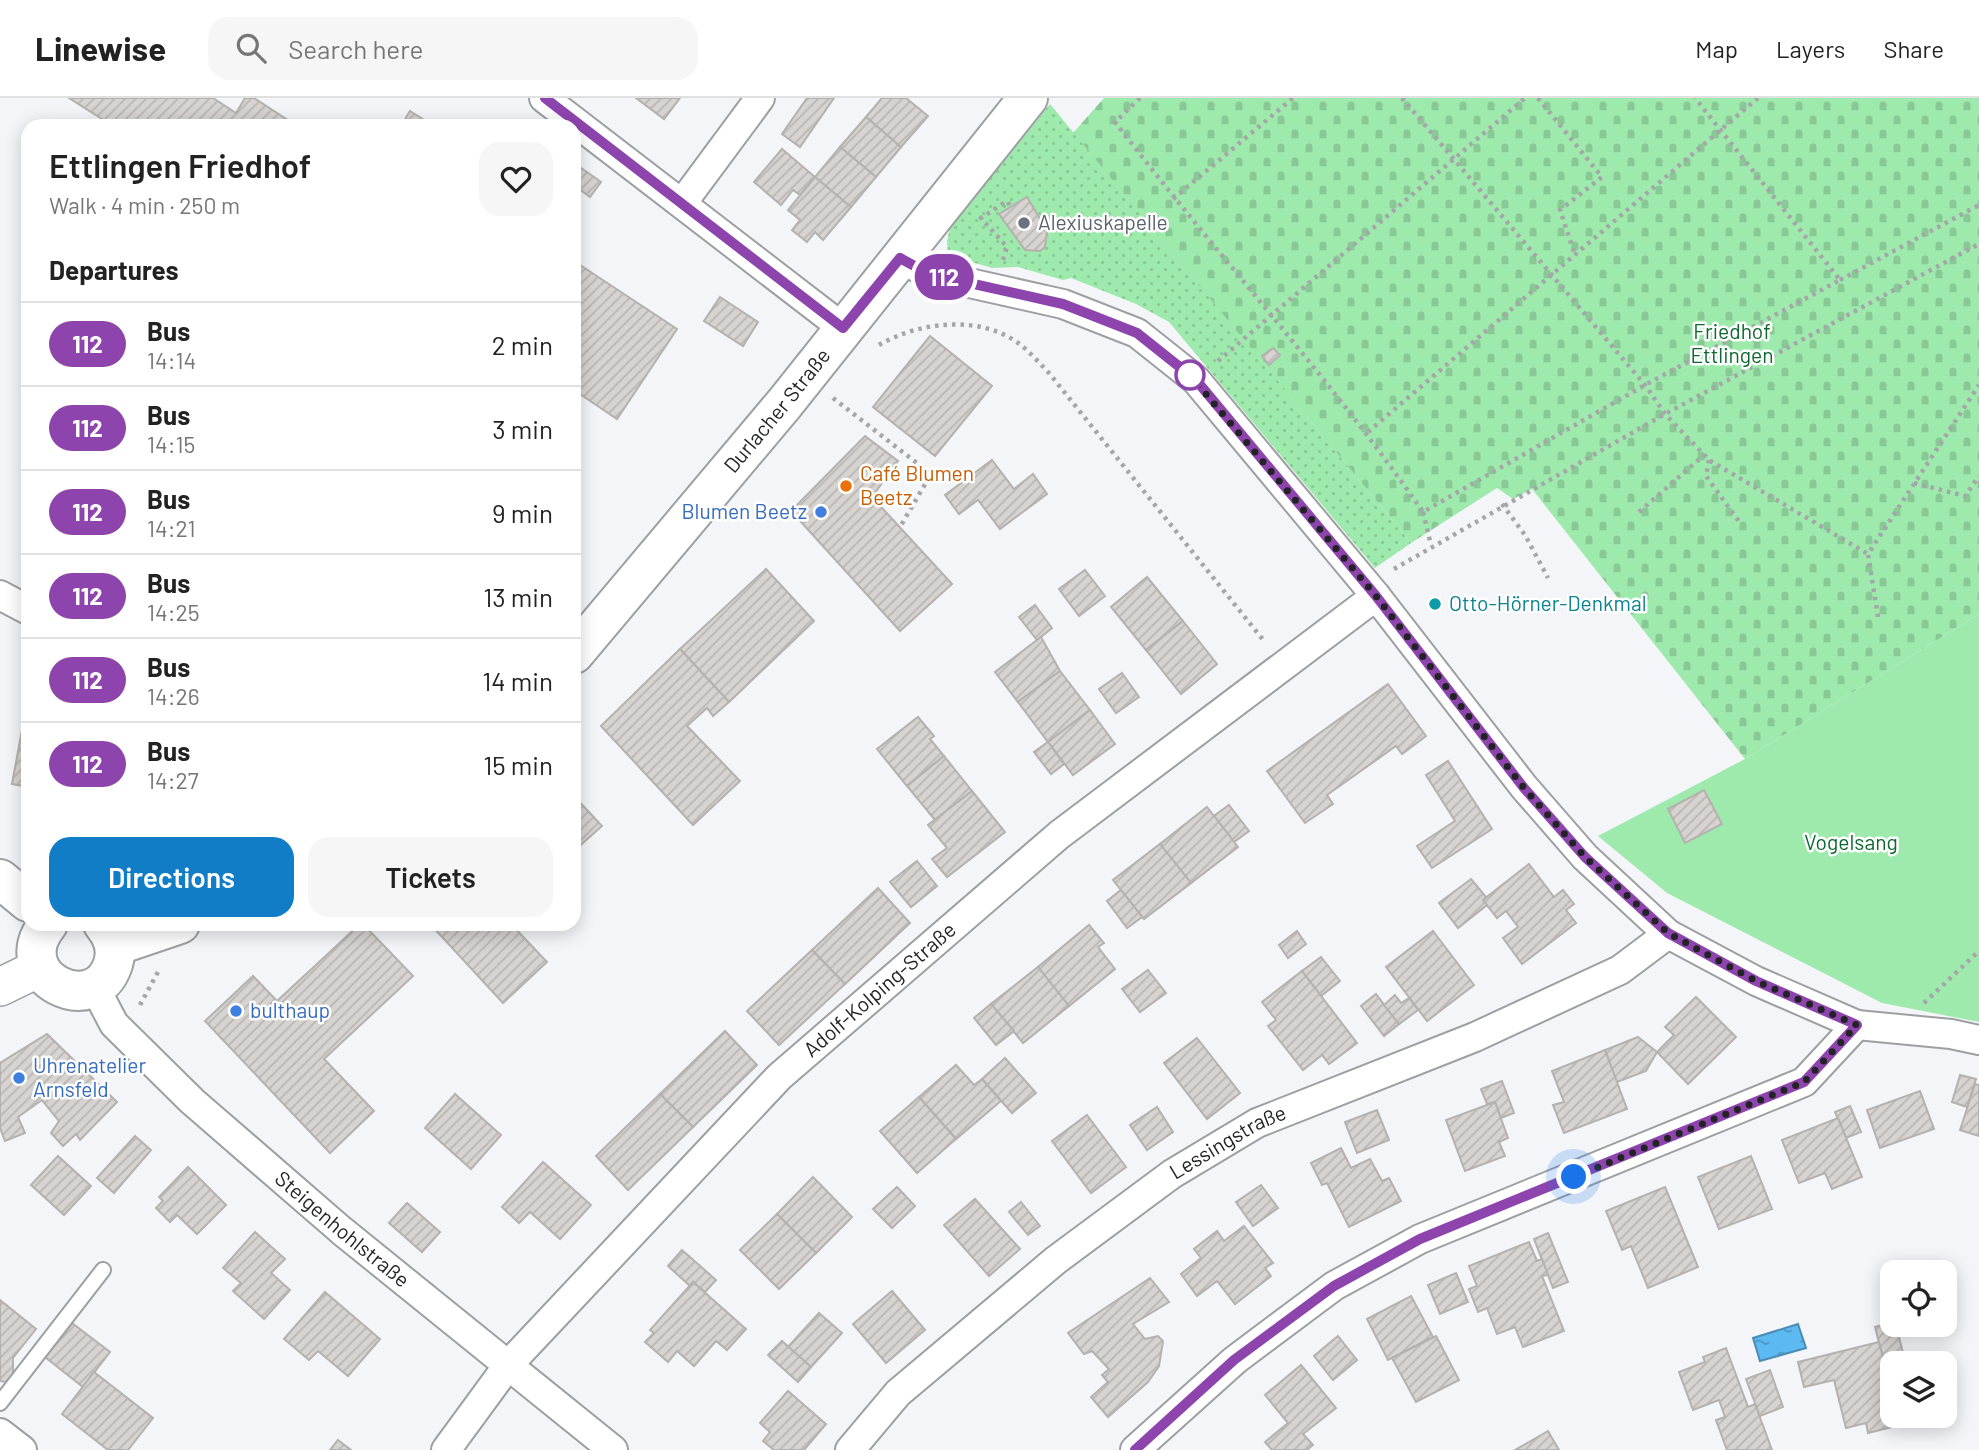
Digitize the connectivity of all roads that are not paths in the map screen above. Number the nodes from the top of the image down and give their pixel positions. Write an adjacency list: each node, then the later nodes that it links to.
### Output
1 (760, 98): 6 (street)
2 (1028, 98): 7 (main road, Durlacher Straße)
3 (550, 99): 4 (street)
4 (576, 119)
5 (581, 123): 6 (street)
6 (683, 202): 8 (street)
7 (900, 258): 8 (main road, Durlacher Straße); 9 (street)
8 (843, 328): 12 (main road, Durlacher Straße)
9 (1371, 591): 17 (street); 25 (street, Adolf-Kolping-Straße)
10 (0, 595): 11 (street)
11 (21, 606)
12 (581, 646)
13 (0, 879): 14 (main road)
14 (21, 896)
15 (44, 931): 19 (main road)
16 (135, 931): 18 (main road)
17 (1668, 933): 22 (street); 31 (street, Lessingstraße)
18 (109, 935): 20 (main road)
19 (39, 968): 20 (main road); 21 (street)
20 (94, 986): 25 (street, Steigenhohlstraße)
21 (0, 987)
22 (1857, 1025): 23 (street); 32 (street)
23 (1979, 1040)
24 (103, 1270): 26 (lane)
25 (509, 1364): 29 (street, Adolf-Kolping-Straße); 30 (street, Steigenhohlstraße)
26 (0, 1403)
27 (0, 1433): 28 (street)
28 (22, 1450)
29 (446, 1450)
30 (613, 1450)
31 (850, 1450)
32 (1135, 1450)

